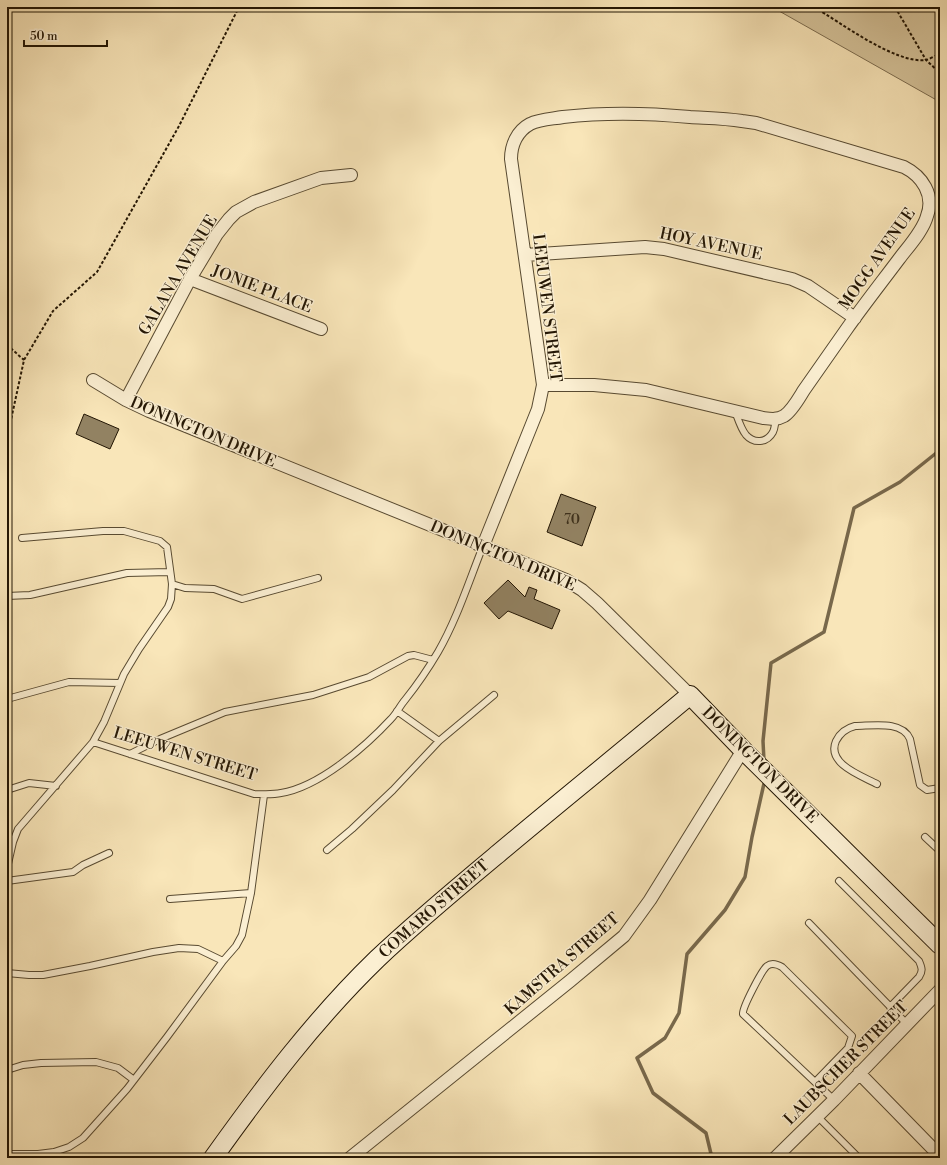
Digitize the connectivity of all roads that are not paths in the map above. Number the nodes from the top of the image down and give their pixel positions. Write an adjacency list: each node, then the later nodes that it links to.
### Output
1 (511, 159): 3 (street, LEEUWEN STREET); 5 (street, MOGG AVENUE)
2 (351, 175): 4 (street, GALANA AVENUE)
3 (525, 255): 5 (street, HOY AVENUE); 8 (street, LEEUWEN STREET)
4 (190, 279): 6 (street, JONIE PLACE); 9 (street, GALANA AVENUE)
5 (855, 318): 11 (street, MOGG AVENUE)
6 (321, 330)
7 (93, 380): 9 (street, DONINGTON DRIVE)
8 (543, 384): 10 (street); 13 (street, LEEUWEN STREET)
9 (126, 400): 13 (street, DONINGTON DRIVE)
10 (736, 411): 11 (street); 11 (lane)
11 (776, 419)
12 (22, 538): 14 (lane)
13 (483, 546): 18 (lane, LEEUWEN STREET); 20 (street, DONINGTON DRIVE)
14 (170, 572): 16 (lane); 17 (lane)
15 (318, 578): 16 (lane)
16 (172, 584): 19 (lane)
17 (7, 596)
18 (433, 660): 23 (lane, LEEUWEN STREET); 27 (lane)
19 (120, 684): 22 (lane); 25 (lane)
20 (690, 694): 26 (street, DONINGTON DRIVE); 57 (street, COMARO STREET)
21 (494, 695): 24 (lane)
22 (7, 699)
23 (397, 711): 24 (lane); 32 (lane, LEEUWEN STREET)
24 (439, 741): 34 (lane)
25 (93, 742): 27 (lane, LEEUWEN STREET); 29 (lane)
26 (747, 753): 43 (street, DONINGTON DRIVE); 58 (street, KAMSTRA STREET)
27 (130, 754): 32 (lane, LEEUWEN STREET)
28 (877, 784): 30 (lane)
29 (56, 786): 31 (lane); 37 (lane)
30 (940, 788)
31 (7, 790)
32 (264, 795): 40 (lane)
33 (925, 837): 35 (lane)
34 (327, 850)
35 (940, 851)
36 (108, 853): 38 (lane)
37 (7, 868)
38 (7, 881)
39 (839, 881): 47 (lane)
40 (251, 893): 41 (lane); 44 (lane)
41 (170, 899)
42 (809, 923): 47 (lane)
43 (940, 945)
44 (223, 961): 45 (lane); 51 (lane)
45 (7, 974)
46 (940, 990): 48 (street, LAUBSCHER STREET)
47 (890, 1007): 48 (lane)
48 (907, 1024): 50 (street, LAUBSCHER STREET)
49 (7, 1070): 51 (lane)
50 (859, 1074): 53 (street, LAUBSCHER STREET); 56 (street)
51 (134, 1080): 55 (lane)
52 (815, 1082): 52 (lane); 53 (lane)
53 (834, 1100): 54 (street, LAUBSCHER STREET)
54 (817, 1116): 59 (street, LAUBSCHER STREET); 60 (lane)
55 (7, 1154)
56 (940, 1156)
57 (213, 1158)
58 (350, 1158)
59 (775, 1158)
60 (859, 1158)

